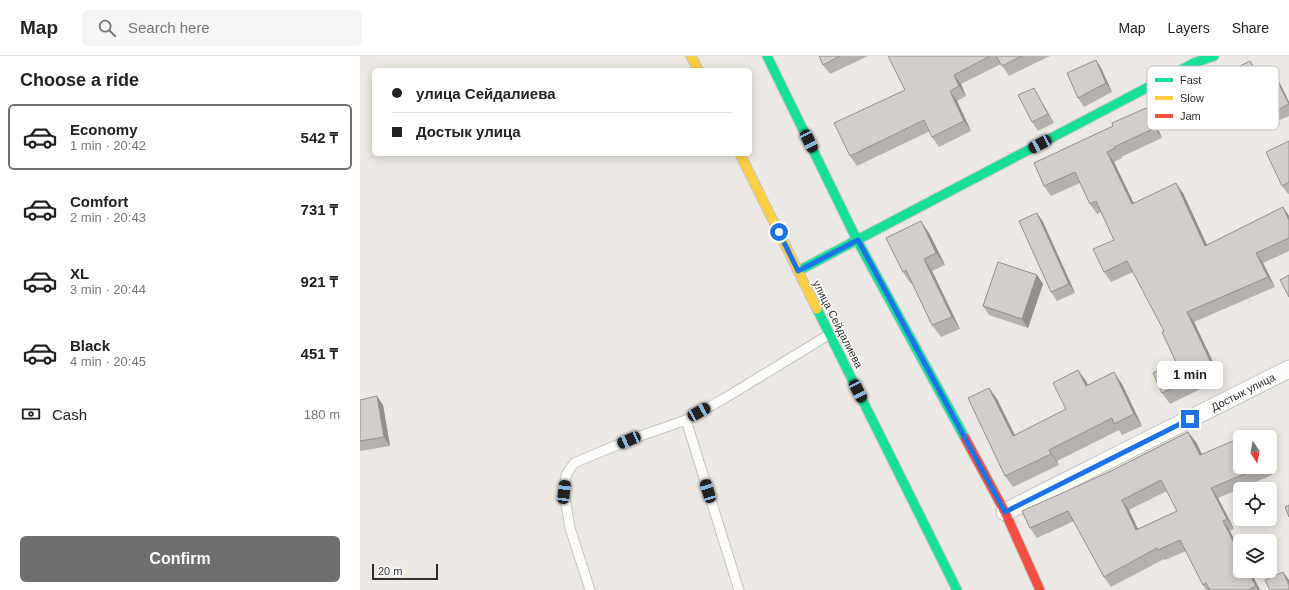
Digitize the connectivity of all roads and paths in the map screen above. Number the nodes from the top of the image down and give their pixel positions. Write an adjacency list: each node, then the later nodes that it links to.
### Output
1 (691, 56): 6 (street)
2 (767, 56): 9 (street)
3 (1214, 56): 4 (street)
4 (1192, 60): 5 (street)
5 (1181, 66)
6 (697, 68)
7 (1147, 84): 9 (street)
8 (741, 156): 10 (street, улица Сейдалиева)
9 (858, 240): 10 (street); 14 (street)
10 (798, 271): 11 (street, улица Сейдалиева)
11 (830, 334): 13 (lane); 17 (street, улица Сейдалиева)
12 (1289, 369): 14 (street, Достык улица)
13 (686, 420): 15 (lane); 16 (lane)
14 (1005, 512): 18 (street)
15 (590, 590)
16 (739, 590)
17 (957, 590)
18 (1040, 590)

